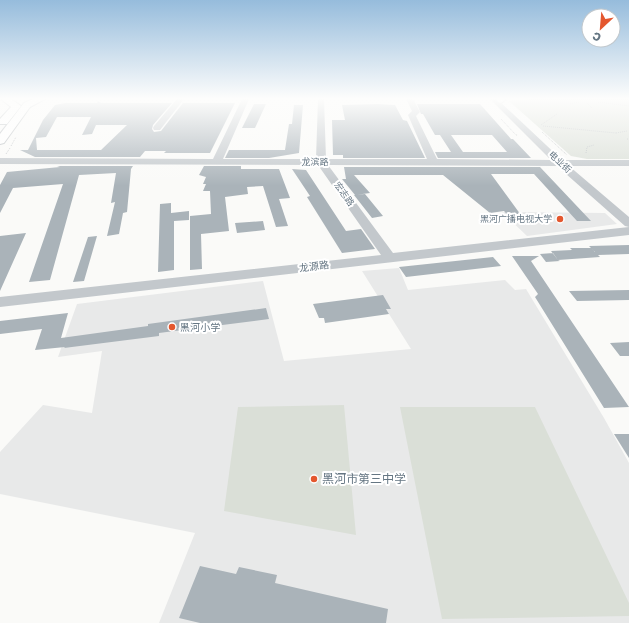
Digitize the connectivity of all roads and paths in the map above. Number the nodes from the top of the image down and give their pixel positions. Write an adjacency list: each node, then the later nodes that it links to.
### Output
1 (10, 128): 10 (main road)
2 (233, 128): 15 (street)
3 (321, 128): 17 (street)
4 (418, 128): 18 (street)
5 (530, 128): 16 (street, 电业街)
6 (580, 128): 8 (path)
7 (541, 132): 16 (path)
8 (627, 132)
9 (16, 138): 12 (path)
10 (0, 141)
11 (594, 145): 13 (path)
12 (11, 146)
13 (586, 153)
14 (0, 160): 15 (street, 龙滨路)
15 (218, 161): 17 (street, 龙滨路)
16 (566, 161): 18 (street, 龙滨路); 19 (street, 龙滨路); 20 (street, 电业街); 21 (street, 电业街)
17 (321, 162): 18 (street, 龙滨路); 23 (street, 宏志路)
18 (433, 162)
19 (629, 163)
20 (629, 217)
21 (629, 223)
22 (629, 231): 23 (street, 龙源路)
23 (389, 257): 24 (street, 龙源路)
24 (0, 302)

